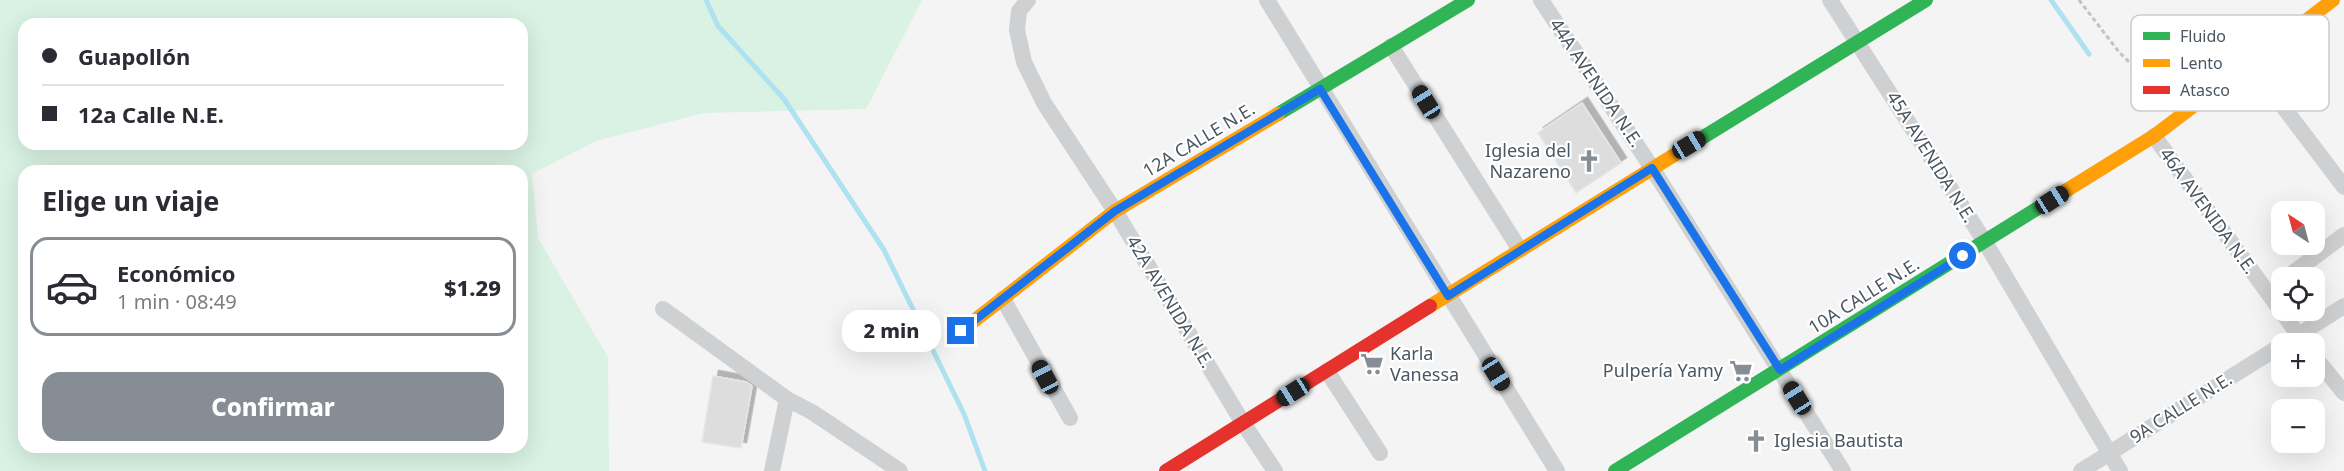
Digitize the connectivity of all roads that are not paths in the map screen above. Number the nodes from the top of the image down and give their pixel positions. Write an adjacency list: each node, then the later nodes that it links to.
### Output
1 (1028, 0): 18 (street, 42A AVENIDA N.E.)
2 (1267, 0): 12 (street)
3 (1468, 0): 11 (street, 12A CALLE N.E.)
4 (1541, 0): 16 (street, 44A AVENIDA N.E.)
5 (1830, 0): 10 (street, 45A AVENIDA N.E.)
6 (1926, 0): 10 (street)
7 (2335, 0): 8 (street); 9 (street, 10A CALLE N.E.)
8 (2344, 9)
9 (2315, 15)
10 (1858, 42): 16 (street); 20 (street, 45A AVENIDA N.E.)
11 (1391, 46): 12 (street, 12A CALLE N.E.); 21 (street)
12 (1320, 89): 18 (street, 12A CALLE N.E.); 25 (street)
13 (2187, 111): 15 (street, 10A CALLE N.E.)
14 (2286, 111): 17 (street)
15 (2154, 136): 20 (street, 10A CALLE N.E.); 24 (street, 46A AVENIDA N.E.)
16 (1652, 168): 21 (street); 33 (street, 44A AVENIDA N.E.)
17 (2344, 187)
18 (1115, 211): 26 (street, 12A CALLE N.E.); 39 (street, 42A AVENIDA N.E.)
19 (2344, 235): 22 (street)
20 (1985, 242): 33 (street, 10A CALLE N.E.); 41 (street, 45A AVENIDA N.E.)
21 (1520, 250): 25 (street)
22 (2301, 267)
23 (2271, 289): 24 (street)
24 (2267, 292): 30 (street, 46A AVENIDA N.E.)
25 (1448, 296): 35 (street); 46 (street)
26 (1003, 299): 29 (street, 12A CALLE N.E.); 38 (street)
27 (2344, 306): 31 (street, 9A CALLE N.E.)
28 (663, 309): 37 (street)
29 (961, 331)
30 (2288, 333)
31 (2305, 333)
32 (2271, 355): 41 (street, 9A CALLE N.E.)
33 (1780, 370): 47 (street, 10A CALLE N.E.); 48 (street, 44A AVENIDA N.E.)
34 (2325, 370): 36 (street)
35 (1327, 371): 39 (street); 40 (street)
36 (2344, 393)
37 (787, 399): 42 (street); 43 (street)
38 (1070, 418)
39 (1243, 423): 44 (street); 45 (street, 42A AVENIDA N.E.)
40 (1380, 453)
41 (2109, 454): 49 (street, 9A CALLE N.E.); 50 (street, 45A AVENIDA N.E.)
42 (772, 471)
43 (900, 471)
44 (1166, 471)
45 (1275, 471)
46 (1557, 471)
47 (1615, 471)
48 (1842, 471)
49 (2081, 471)
50 (2120, 471)

